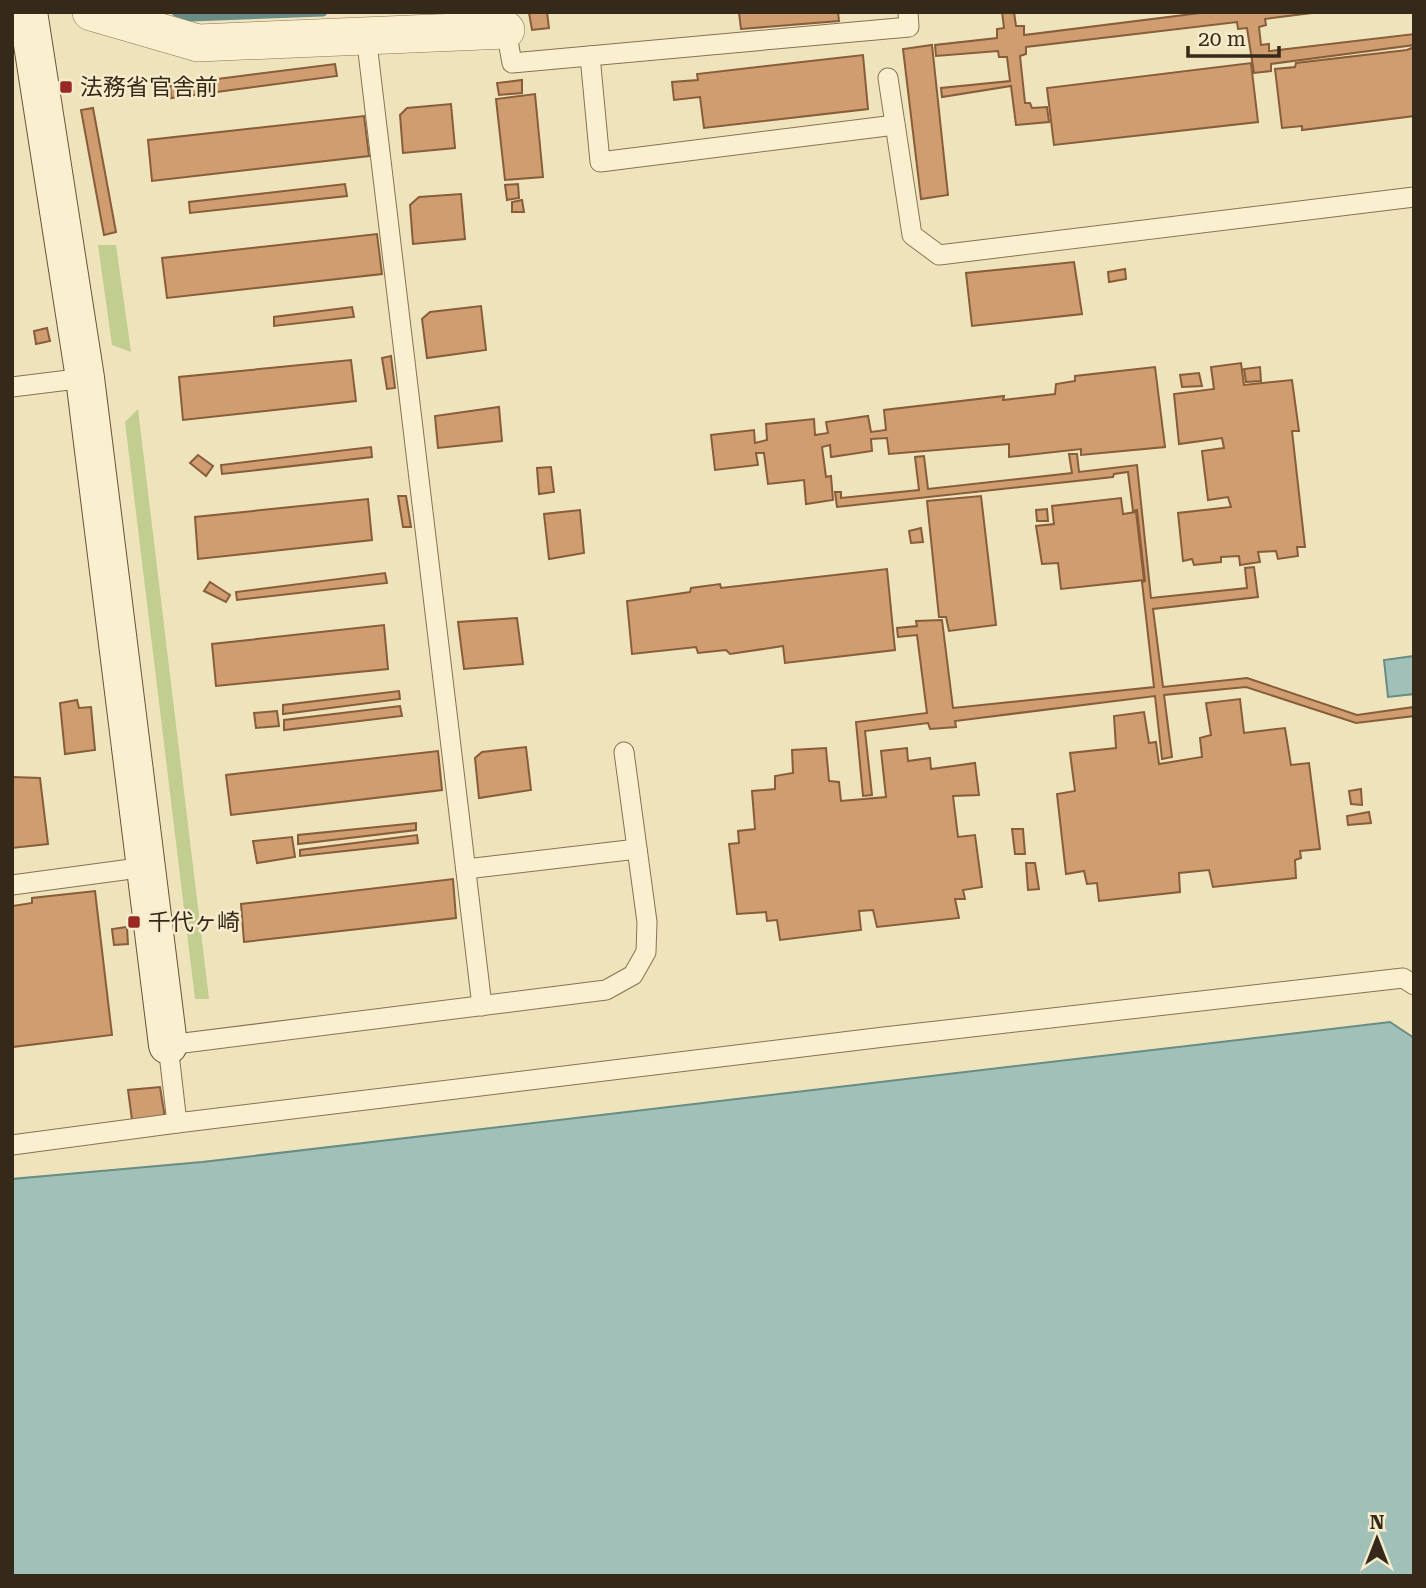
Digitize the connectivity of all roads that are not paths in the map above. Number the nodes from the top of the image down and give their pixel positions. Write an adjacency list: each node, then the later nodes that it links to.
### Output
1 (27, 12): 10 (street)
2 (92, 12): 5 (street)
3 (908, 12): 6 (lane)
4 (506, 30): 5 (street); 6 (lane)
5 (366, 36): 15 (lane)
6 (590, 56): 8 (lane)
7 (888, 78): 8 (lane)
8 (895, 125): 9 (lane)
9 (1414, 197)
10 (85, 378): 11 (lane); 14 (street)
11 (12, 387)
12 (624, 752): 13 (lane)
13 (637, 849): 15 (lane); 18 (lane)
14 (146, 867): 16 (lane); 19 (street)
15 (466, 869): 18 (lane)
16 (12, 885)
17 (1414, 985): 20 (lane)
18 (482, 1006): 19 (lane)
19 (168, 1045): 20 (lane)
20 (177, 1123): 21 (lane)
21 (12, 1145)

